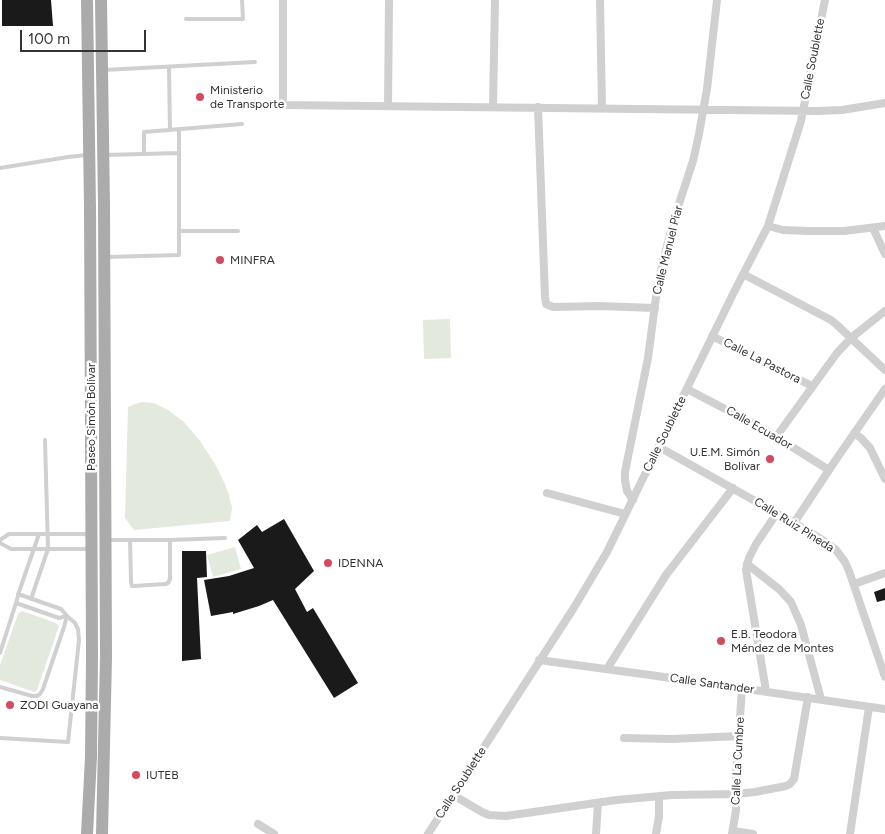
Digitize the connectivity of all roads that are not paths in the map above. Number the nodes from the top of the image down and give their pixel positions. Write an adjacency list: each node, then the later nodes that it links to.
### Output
1 (87, 0): 26 (main road, Paseo Simón Bolívar)
2 (101, 0): 13 (main road, Paseo Simón Bolívar)
3 (242, 0): 10 (lane)
4 (283, 0): 15 (street)
5 (389, 0): 15 (street)
6 (495, 0): 16 (street)
7 (600, 0): 18 (street)
8 (717, 0): 19 (street, Calle Manuel Piar)
9 (825, 0): 20 (street, Calle Soublette)
10 (186, 19)
11 (255, 62): 12 (lane)
12 (169, 67): 13 (lane); 23 (lane)
13 (102, 70): 27 (main road, Paseo Simón Bolívar)
14 (885, 103): 20 (street)
15 (388, 106): 16 (street)
16 (493, 107): 17 (street)
17 (538, 107): 18 (street); 37 (street)
18 (602, 108): 19 (street)
19 (703, 110): 20 (street); 37 (street, Calle Manuel Piar)
20 (803, 111): 29 (street, Calle Soublette)
21 (242, 124): 22 (lane)
22 (179, 129): 23 (lane); 24 (lane)
23 (170, 130): 25 (lane)
24 (179, 153): 25 (lane); 32 (lane)
25 (144, 154): 27 (lane)
26 (89, 155): 27 (main road); 28 (lane); 60 (main road, Paseo Simón Bolívar)
27 (103, 155): 35 (main road, Paseo Simón Bolívar)
28 (0, 168)
29 (768, 226): 31 (street); 36 (street, Calle Soublette)
30 (885, 226): 31 (street)
31 (873, 228): 34 (street)
32 (179, 231): 33 (lane); 35 (lane)
33 (238, 231)
34 (885, 254)
35 (104, 257): 61 (main road, Paseo Simón Bolívar)
36 (743, 274): 39 (street, Calle Soublette); 40 (street)
37 (655, 308): 53 (street, Calle Manuel Piar)
38 (885, 311): 40 (street)
39 (712, 336): 42 (street, Calle La Pastora); 43 (street, Calle Soublette)
40 (851, 338): 41 (street); 42 (street)
41 (885, 370)
42 (812, 386): 46 (street)
43 (687, 389): 46 (street, Calle Ecuador); 48 (street, Calle Soublette)
44 (885, 389): 45 (street)
45 (854, 433): 49 (street); 50 (street)
46 (776, 437): 49 (street, Calle Ecuador)
47 (45, 440): 58 (lane)
48 (659, 447): 51 (street, Calle Ruiz Pineda); 53 (street, Calle Soublette)
49 (829, 470): 56 (street)
50 (885, 479)
51 (733, 488): 54 (street, Calle Ruiz Pineda); 76 (street)
52 (547, 493): 55 (street)
53 (632, 500): 55 (street, Calle Soublette)
54 (777, 513): 56 (street, Calle Ruiz Pineda); 67 (street)
55 (625, 514): 75 (street, Calle Soublette)
56 (794, 523): 69 (street, Calle Ruiz Pineda)
57 (39, 534): 58 (lane); 64 (lane); 65 (lane)
58 (48, 534): 60 (lane); 66 (lane)
59 (225, 538): 63 (lane)
60 (92, 540): 61 (main road); 66 (lane); 94 (main road, Paseo Simón Bolívar)
61 (106, 540): 62 (lane); 95 (main road, Paseo Simón Bolívar)
62 (130, 540): 63 (lane); 63 (lane)
63 (170, 540)
64 (0, 541): 65 (lane)
65 (34, 549): 66 (lane); 70 (lane)
66 (48, 549): 71 (lane)
67 (747, 564): 80 (street); 82 (street)
68 (885, 573): 69 (street)
69 (854, 584): 77 (street, Calle Ruiz Pineda)
70 (18, 594): 71 (lane); 72 (lane)
71 (31, 599): 73 (lane)
72 (16, 604): 73 (lane); 74 (lane)
73 (66, 616): 78 (lane); 86 (lane)
74 (0, 653)
75 (539, 660): 76 (street, Calle Santander); 89 (street, Calle Soublette)
76 (607, 669): 79 (street, Calle Santander)
77 (885, 677)
78 (0, 686)
79 (742, 688): 80 (street, Calle Santander); 85 (street, Calle La Cumbre)
80 (766, 691): 81 (street, Calle Santander)
81 (808, 697): 82 (street, Calle Santander); 88 (street)
82 (821, 699): 83 (street, Calle Santander)
83 (869, 707): 84 (street, Calle Santander); 101 (street)
84 (885, 709)
85 (739, 736): 87 (street); 88 (street, Calle La Cumbre)
86 (0, 738)
87 (624, 738)
88 (736, 794): 90 (street); 93 (street, Calle La Cumbre)
89 (453, 795): 91 (street); 97 (street, Calle Soublette)
90 (660, 796): 91 (street); 99 (street)
91 (598, 803): 98 (street)
92 (258, 824): 96 (street)
93 (732, 832): 100 (street)
94 (87, 834)
95 (102, 834)
96 (274, 834)
97 (428, 834)
98 (596, 834)
99 (656, 834)
100 (752, 834)
101 (850, 834)

